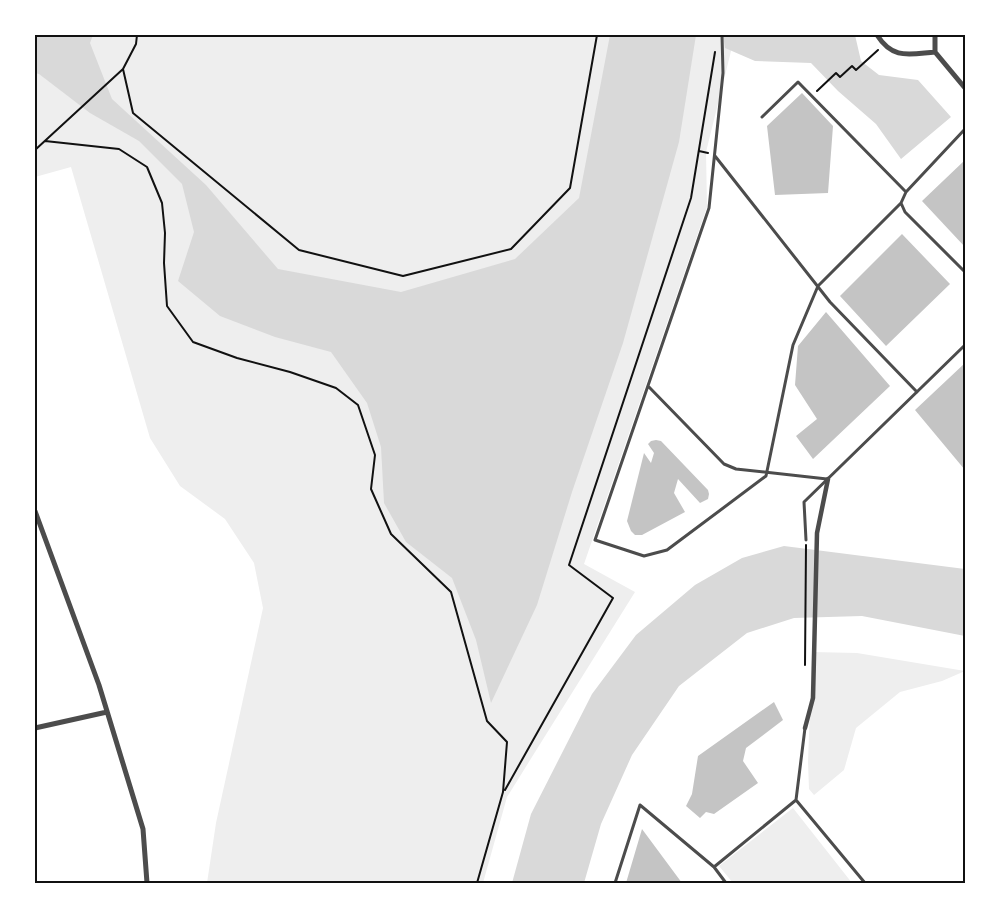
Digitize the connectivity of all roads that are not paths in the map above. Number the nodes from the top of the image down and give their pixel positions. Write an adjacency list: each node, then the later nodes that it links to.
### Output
1 (722, 35): 8 (lane)
2 (877, 35): 4 (street)
3 (935, 35): 4 (street)
4 (935, 52): 5 (street)
5 (965, 88)
6 (762, 117): 9 (lane)
7 (965, 129): 9 (lane)
8 (715, 156): 12 (lane); 14 (lane)
9 (906, 192): 10 (lane)
10 (901, 203): 11 (lane); 12 (lane)
11 (965, 272)
12 (818, 286): 15 (lane); 16 (lane)
13 (965, 345): 15 (lane)
14 (648, 386): 16 (lane); 16 (lane)
15 (917, 392): 17 (lane)
16 (767, 472): 17 (lane)
17 (828, 479): 19 (lane); 22 (street)
18 (35, 511): 20 (street)
19 (806, 540)
20 (107, 712): 21 (street); 25 (street)
21 (35, 728)
22 (805, 728): 23 (lane)
23 (796, 800): 24 (lane); 28 (lane)
24 (714, 867): 26 (lane); 27 (lane)
25 (147, 883)
26 (616, 883)
27 (726, 883)
28 (865, 883)

